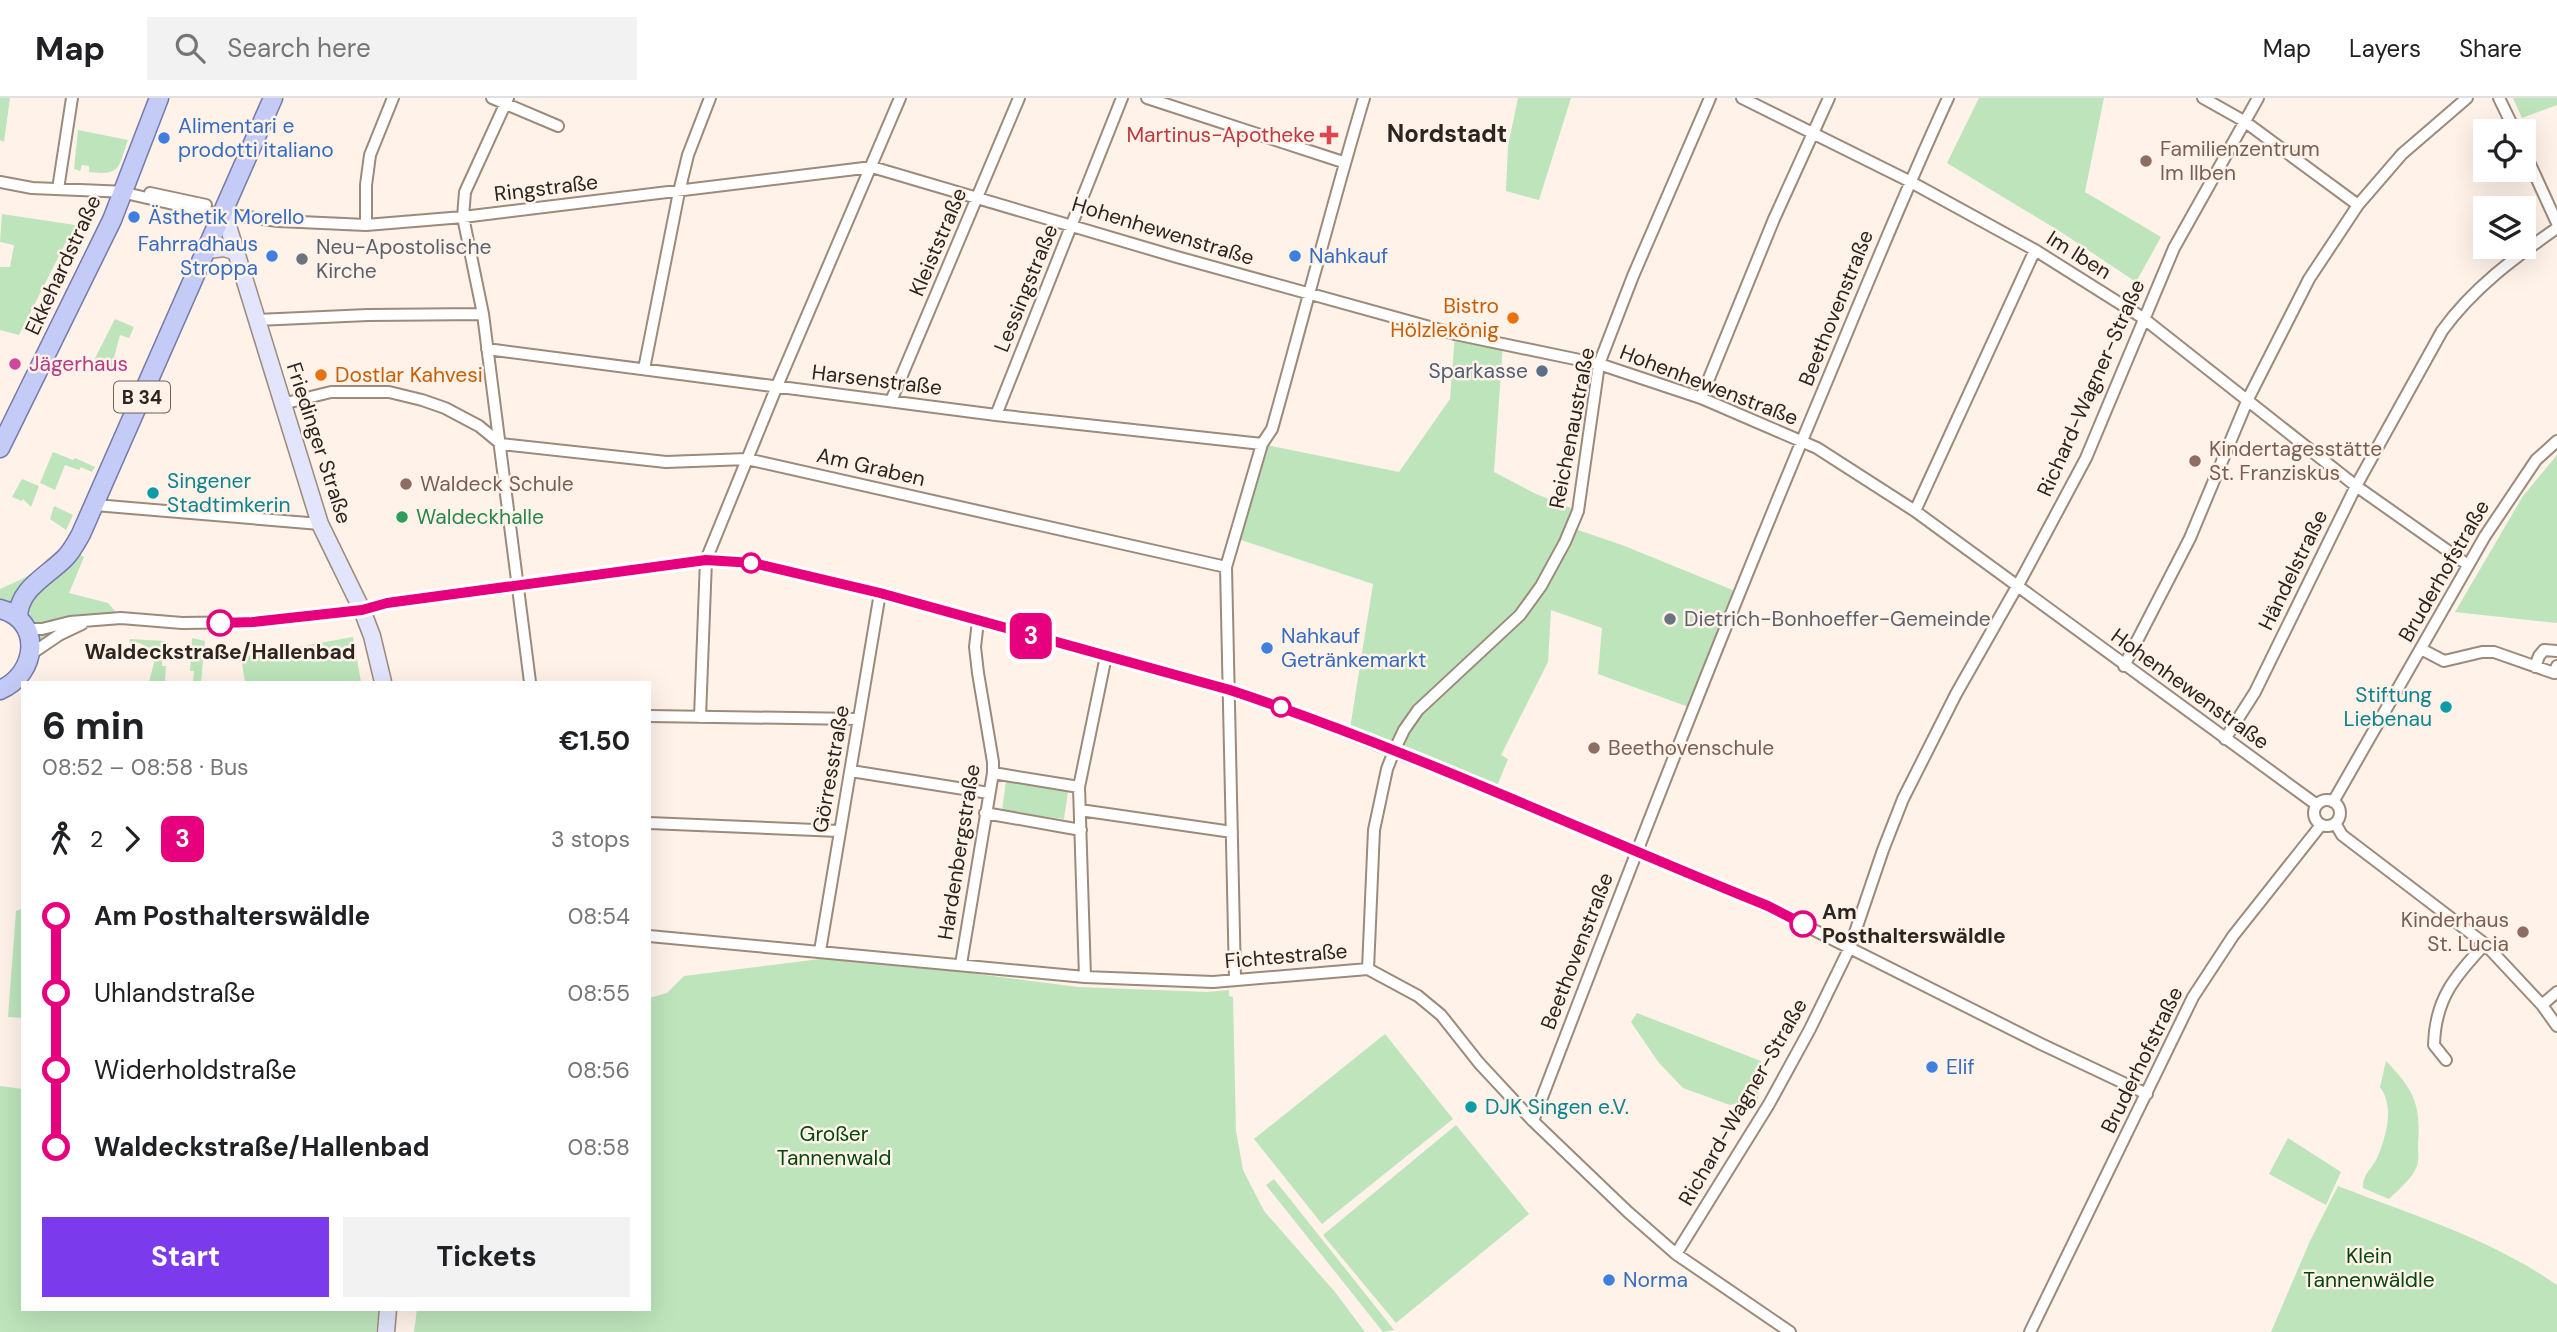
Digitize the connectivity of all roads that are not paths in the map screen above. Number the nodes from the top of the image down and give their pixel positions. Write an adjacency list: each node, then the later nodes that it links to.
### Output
1 (72, 98): 31 (street)
2 (159, 98): 32 (main road, Ekkehardstraße)
3 (273, 98): 36 (main road, B 34)
4 (393, 98): 39 (street)
5 (492, 98): 20 (street)
6 (695, 98): 21 (street)
7 (900, 98): 27 (street)
8 (1019, 98): 34 (street, Kleiststraße)
9 (1122, 98): 40 (street, Lessingstraße)
10 (1147, 98): 26 (street)
11 (1364, 98): 26 (street)
12 (1710, 98): 50 (street, Reichenaustraße)
13 (1742, 98): 25 (street, Im Iben)
14 (1829, 98): 25 (street)
15 (1948, 98): 29 (street, Beethovenstraße)
16 (2203, 98): 23 (street)
17 (2259, 98): 23 (street, Richard-Wagner-Straße)
18 (2466, 98): 35 (street)
19 (2499, 98): 22 (street)
20 (507, 101): 24 (street); 37 (street)
21 (709, 101): 33 (street)
22 (2509, 119)
23 (2244, 121): 35 (street); 47 (street, Richard-Wagner-Straße)
24 (558, 126)
25 (1813, 132): 29 (street, Im Iben); 53 (street)
26 (1343, 162): 45 (street)
27 (872, 167): 33 (street, Ringstraße); 34 (street, Hohenhewenstraße); 52 (street)
28 (2536, 177): 38 (street)
29 (1909, 181): 43 (street, Im Iben); 58 (street, Beethovenstraße)
30 (0, 182): 31 (street, Ringstraße)
31 (58, 189): 32 (street, Ringstraße)
32 (121, 192): 36 (street, Ringstraße); 62 (main road, Ekkehardstraße)
33 (679, 192): 37 (street, Ringstraße); 51 (street)
34 (978, 196): 40 (street, Hohenhewenstraße); 55 (street, Kleiststraße)
35 (2358, 205): 54 (street)
36 (224, 213): 39 (street, Ringstraße); 42 (main road, B 34); 44 (main road, Friedinger Straße)
37 (463, 217): 39 (street, Ringstraße); 46 (street)
38 (2557, 223)
39 (366, 225)
40 (1073, 225): 45 (street, Hohenhewenstraße); 57 (street, Lessingstraße)
41 (2557, 229): 64 (street, Händelstraße)
42 (208, 250): 44 (main road); 65 (main road, B 34)
43 (2035, 250): 47 (street, Im Iben); 66 (street)
44 (237, 252): 48 (main road, Friedinger Straße)
45 (1311, 294): 50 (street, Hohenhewenstraße); 61 (street)
46 (483, 314): 48 (street); 49 (street)
47 (2143, 318): 54 (street, Im Iben); 72 (street, Richard-Wagner-Straße)
48 (257, 320): 56 (main road, Friedinger Straße)
49 (487, 349): 51 (street, Harsenstraße); 60 (street)
50 (1600, 364): 53 (street, Hohenhewenstraße); 94 (street, Reichenaustraße)
51 (644, 369): 52 (street, Harsenstraße)
52 (777, 386): 55 (street, Harsenstraße); 63 (street)
53 (1701, 398): 58 (street, Hohenhewenstraße)
54 (2248, 399): 64 (street, Im Iben); 83 (street)
55 (891, 401): 57 (street, Harsenstraße)
56 (282, 404): 60 (street); 67 (main road, Friedinger Straße)
57 (996, 415): 61 (street, Harsenstraße)
58 (1801, 440): 66 (street, Hohenhewenstraße); 109 (street, Beethovenstraße)
59 (2557, 441): 69 (street, Bruderhofstraße)
60 (501, 444): 63 (street, Am Graben); 71 (street)
61 (1262, 444): 70 (street)
62 (0, 448)
63 (747, 459): 68 (street); 70 (street, Am Graben)
64 (2356, 486): 69 (street, Im Iben); 93 (street, Händelstraße)
65 (95, 505): 67 (street); 78 (main road, B 34)
66 (1915, 512): 72 (street, Hohenhewenstraße)
67 (320, 524): 75 (main road, Friedinger Straße)
68 (706, 560): 71 (street); 73 (street); 91 (street)
69 (2468, 565): 79 (street, Bruderhofstraße)
70 (1226, 567): 88 (street)
71 (518, 585): 75 (street); 87 (street)
72 (2018, 586): 83 (street, Hohenhewenstraße); 112 (street, Richard-Wagner-Straße)
73 (880, 593): 77 (street); 92 (street, Görresstraße)
74 (0, 609): 78 (main road)
75 (362, 610): 76 (street); 86 (main road, Friedinger Straße)
76 (92, 620): 78 (street); 81 (street)
77 (978, 621): 82 (street); 96 (street, Hardenbergstraße)
78 (22, 624): 81 (main road)
79 (2421, 649): 85 (street); 99 (street, Bruderhofstraße)
80 (2557, 651): 85 (street)
81 (31, 654): 89 (main road)
82 (1106, 656): 88 (street); 97 (street)
83 (2124, 666): 93 (street, Hohenhewenstraße)
84 (2557, 666): 85 (street)
85 (2535, 667)
86 (383, 681)
87 (530, 681)
88 (1230, 690): 94 (street); 108 (street)
89 (1, 691)
90 (651, 716): 91 (street)
91 (701, 717): 92 (street)
92 (859, 719): 95 (street, Görresstraße)
93 (2225, 739): 100 (street, Hohenhewenstraße)
94 (1394, 751): 109 (street); 115 (street, Reichenaustraße)
95 (851, 771): 98 (street); 107 (street, Görresstraße)
96 (993, 773): 97 (street); 98 (street, Hardenbergstraße)
97 (1079, 787): 101 (street)
98 (989, 793): 102 (street, Hardenbergstraße)
99 (2333, 802): 100 (street); 104 (street)
100 (2317, 805): 105 (street)
101 (1080, 810): 106 (street); 108 (street)
102 (985, 813): 106 (street); 114 (street, Hardenbergstraße)
103 (651, 823): 107 (street)
104 (2335, 823): 105 (street); 111 (street)
105 (2321, 825): 122 (street, Bruderhofstraße)
106 (1081, 830): 116 (street)
107 (839, 831): 113 (street, Görresstraße)
108 (1232, 832): 117 (street)
109 (1636, 851): 112 (street); 123 (street, Beethovenstraße)
110 (651, 936): 113 (street, Fichtestraße)
111 (2486, 944): 119 (street); 121 (street)
112 (1850, 947): 122 (street); 124 (street, Richard-Wagner-Straße)
113 (820, 951): 114 (street, Fichtestraße)
114 (961, 964): 116 (street, Fichtestraße)
115 (1368, 969): 117 (street, Fichtestraße); 123 (street, Fichtestraße)
116 (1085, 977): 117 (street, Fichtestraße)
117 (1235, 979)
118 (2557, 992): 119 (street)
119 (2542, 1005): 120 (street)
120 (2557, 1026)
121 (2446, 1060)
122 (2147, 1094): 128 (street, Bruderhofstraße)
123 (1533, 1121): 124 (street, Fichtestraße)
124 (1676, 1254): 127 (street, Fichtestraße)
125 (388, 1311): 126 (main road)
126 (386, 1332)
127 (1790, 1332)
128 (2029, 1332)

